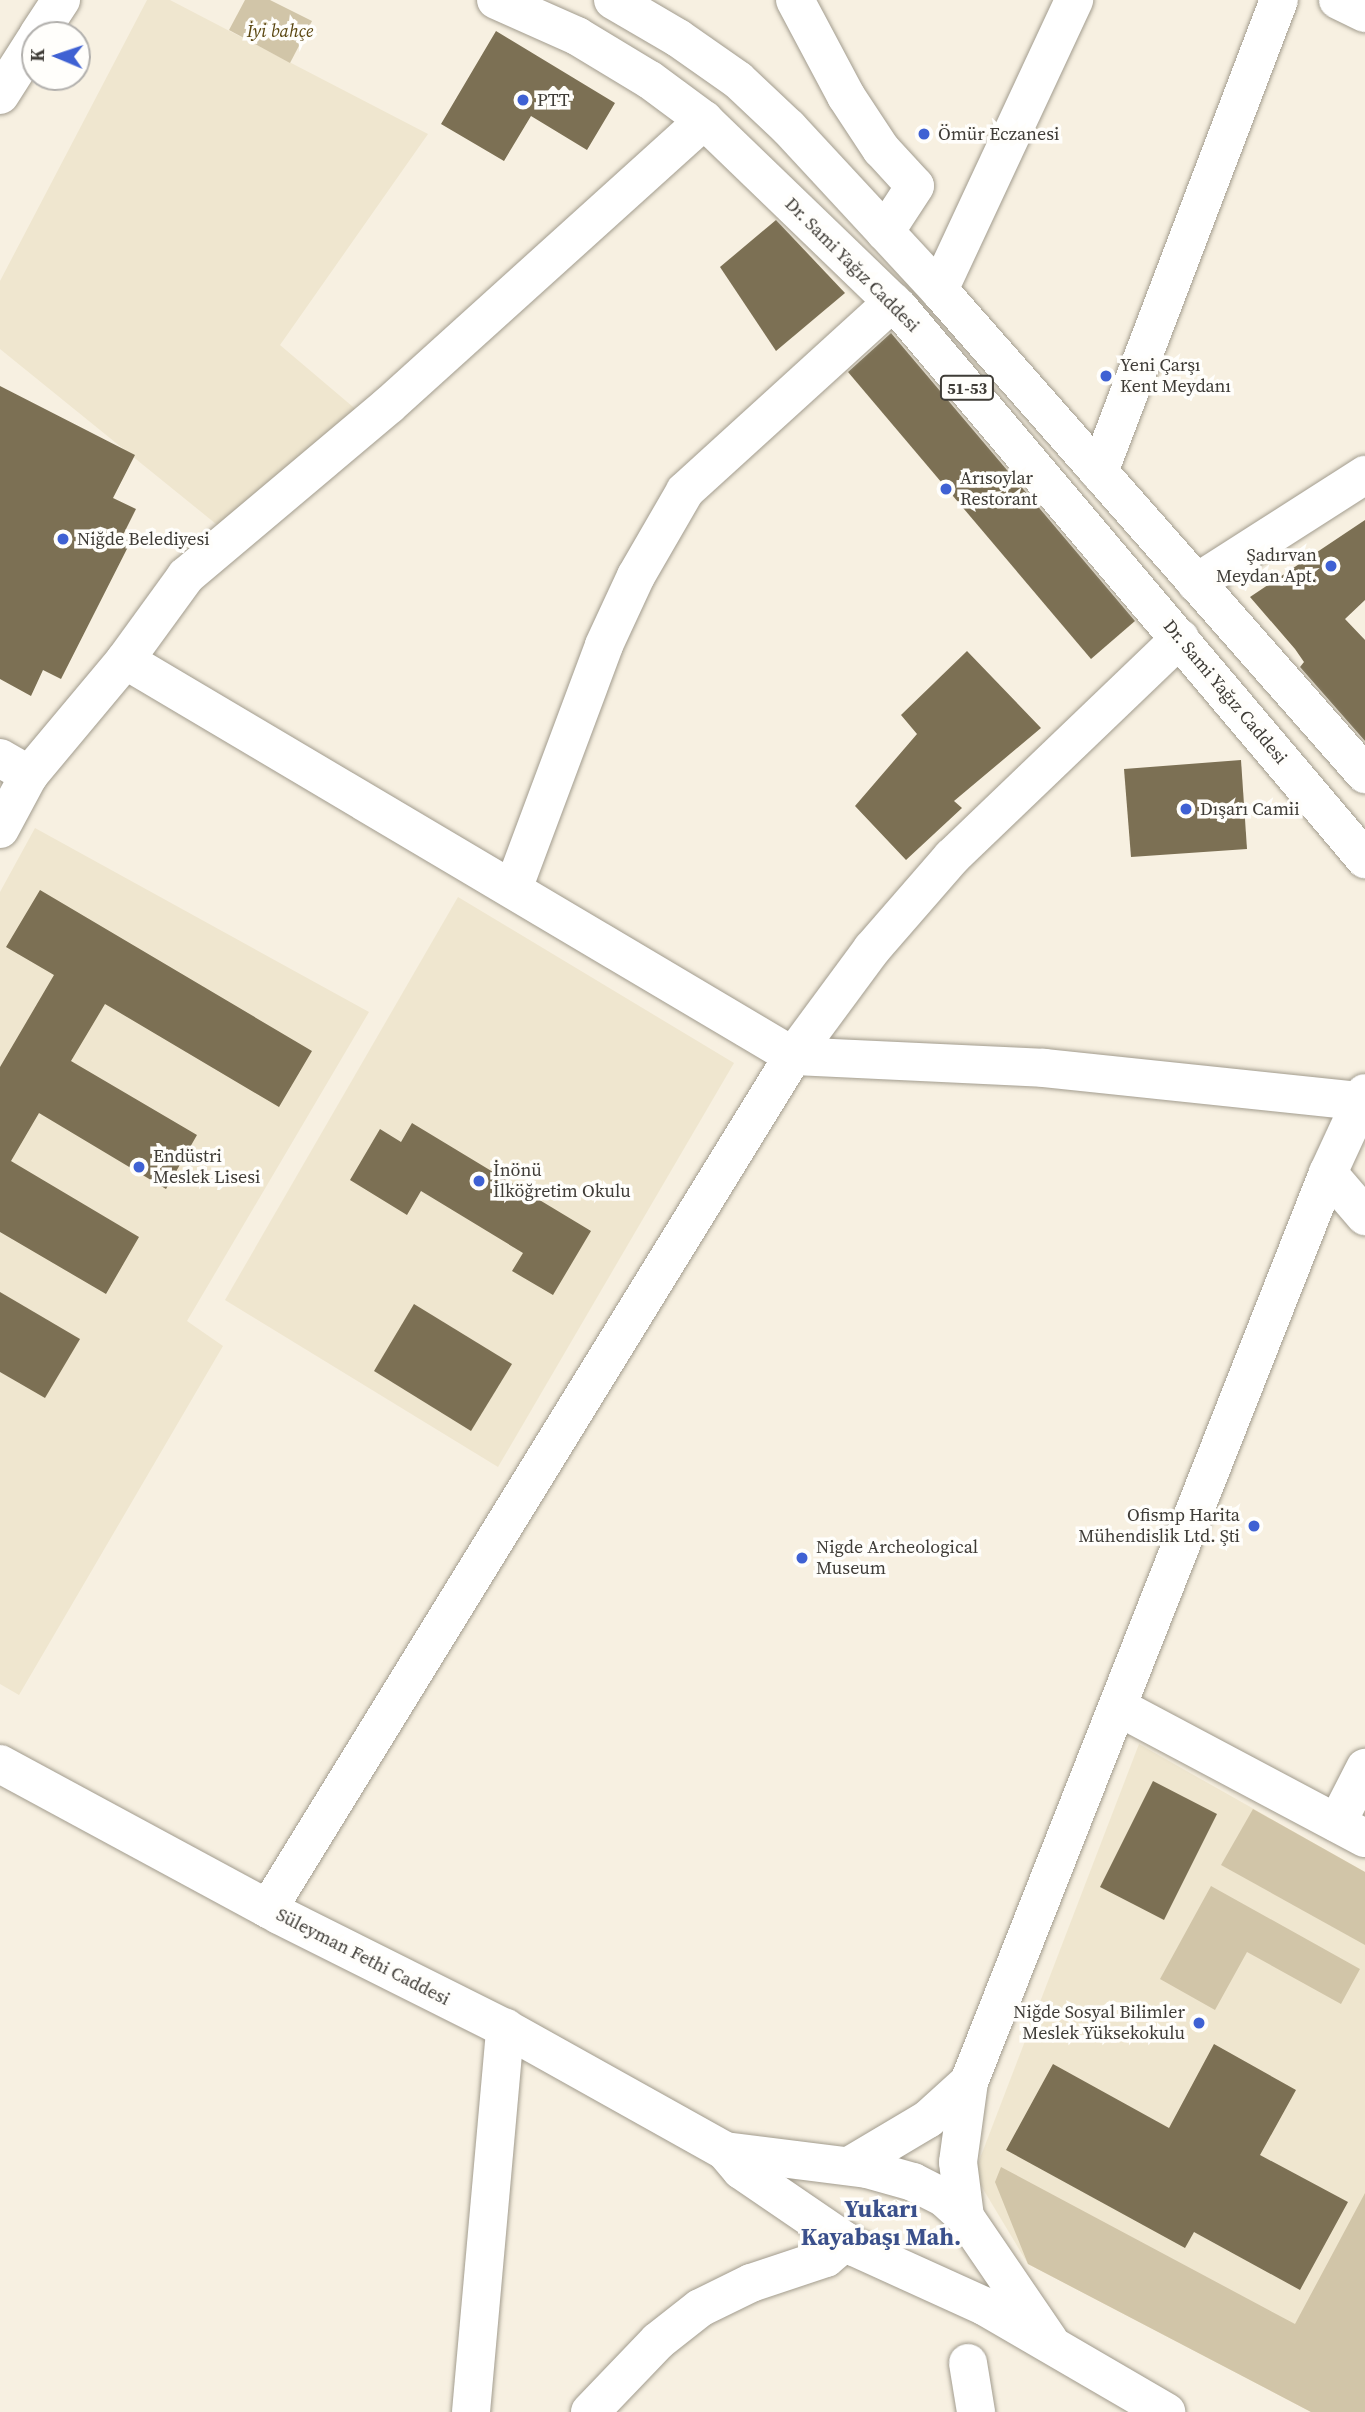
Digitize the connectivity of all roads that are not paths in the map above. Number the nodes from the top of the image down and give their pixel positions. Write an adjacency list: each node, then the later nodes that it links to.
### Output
1 (61, 0): 7 (street)
2 (496, 0): 10 (street, Dr. Sami Yağız Caddesi / 51-53)
3 (613, 0): 11 (street, 51-53)
4 (794, 0): 11 (street)
5 (1074, 0): 12 (street)
6 (1279, 0): 14 (street)
7 (47, 21)
8 (21, 62): 9 (street)
9 (0, 95)
10 (705, 120): 13 (street, Dr. Sami Yağız Caddesi / 51-53); 18 (street)
11 (885, 232): 12 (street, 51-53)
12 (939, 290): 14 (street, 51-53)
13 (892, 302): 17 (street, Dr. Sami Yağız Caddesi / 51-53); 23 (street)
14 (1098, 472): 16 (street, 51-53)
15 (1365, 475): 16 (street)
16 (1196, 583): 20 (street, 51-53)
17 (1180, 638): 22 (street, Dr. Sami Yağız Caddesi / 51-53); 24 (street)
18 (125, 660): 19 (street); 23 (street)
19 (14, 766): 21 (street)
20 (1365, 774)
21 (0, 829)
22 (1365, 859)
23 (513, 889): 24 (street)
24 (793, 1056): 25 (street); 32 (street)
25 (1362, 1097): 26 (street)
26 (1328, 1174): 27 (street); 28 (street)
27 (1365, 1216)
28 (1120, 1708): 31 (street); 34 (street)
29 (0, 1764): 32 (street, Süleyman Fethi Caddesi)
30 (1365, 1768): 31 (street)
31 (1351, 1830)
32 (268, 1909): 33 (street, Süleyman Fethi Caddesi)
33 (505, 2028): 35 (street, Süleyman Fethi Caddesi); 41 (street)
34 (969, 2082): 36 (street); 37 (street)
35 (725, 2151): 36 (street, Süleyman Fethi Caddesi); 38 (street, Süleyman Fethi Caddesi)
36 (849, 2166): 37 (street, Süleyman Fethi Caddesi)
37 (965, 2217): 39 (street, Süleyman Fethi Caddesi)
38 (846, 2241): 39 (street, Süleyman Fethi Caddesi); 42 (street)
39 (1052, 2345): 44 (street, Süleyman Fethi Caddesi)
40 (968, 2363): 43 (street)
41 (471, 2412)
42 (590, 2412)
43 (976, 2412)
44 (1166, 2412)

